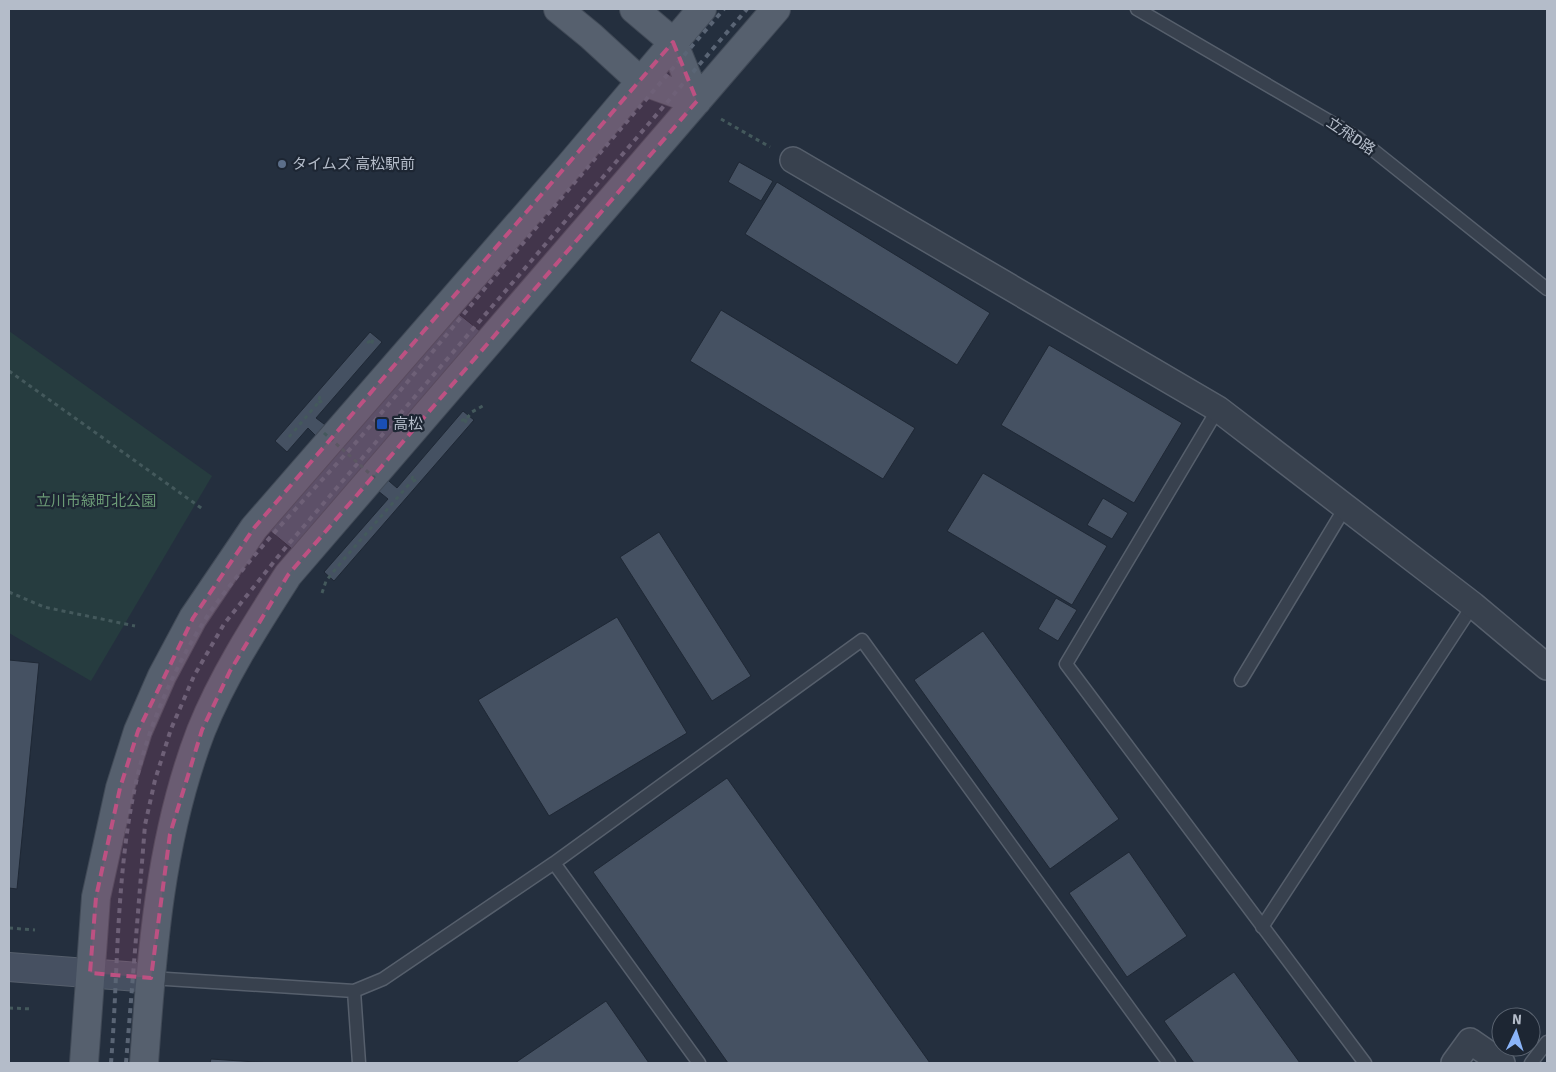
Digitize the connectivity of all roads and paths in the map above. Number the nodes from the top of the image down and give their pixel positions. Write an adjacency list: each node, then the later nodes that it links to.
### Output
1 (558, 9): 7 (main road)
2 (634, 9): 6 (main road)
3 (702, 9): 6 (main road)
4 (776, 9): 8 (main road)
5 (1137, 9): 11 (lane, 立飛D路)
6 (673, 42): 7 (main road); 8 (main road)
7 (639, 80): 8 (main road); 42 (main road)
8 (697, 101): 43 (main road)
9 (721, 119): 10 (path)
10 (793, 160): 19 (street)
11 (1547, 289)
12 (366, 343): 13 (path)
13 (371, 346)
14 (9, 371): 30 (path)
15 (320, 396): 17 (path)
16 (324, 400): 17 (path)
17 (318, 403): 24 (path)
18 (486, 404): 20 (path)
19 (1218, 409): 29 (street); 38 (lane)
20 (466, 418): 21 (path); 22 (path)
21 (460, 422)
22 (464, 425)
23 (324, 433): 27 (path, bridge)
24 (289, 438)
25 (414, 475): 28 (path)
26 (418, 479): 28 (path)
27 (377, 480)
28 (411, 482): 32 (path)
29 (1346, 506): 33 (street); 36 (lane)
30 (204, 510)
31 (9, 592): 34 (path)
32 (322, 593)
33 (1473, 605): 35 (street); 38 (lane)
34 (135, 626)
35 (1547, 667)
36 (1241, 680)
37 (554, 863): 44 (lane); 51 (lane); 52 (lane)
38 (1262, 926): 53 (lane)
39 (9, 928): 40 (path)
40 (35, 930)
41 (9, 967): 42 (street)
42 (90, 973): 43 (street); 48 (main road)
43 (151, 978): 44 (lane); 49 (main road)
44 (354, 991): 50 (lane)
45 (9, 1008): 46 (path)
46 (32, 1009)
47 (1547, 1042): 56 (lane)
48 (84, 1063)
49 (144, 1063)
50 (358, 1063)
51 (699, 1063)
52 (1169, 1063)
53 (1365, 1063)
54 (1454, 1063): 55 (street)
55 (1502, 1063)
56 (1531, 1063)

